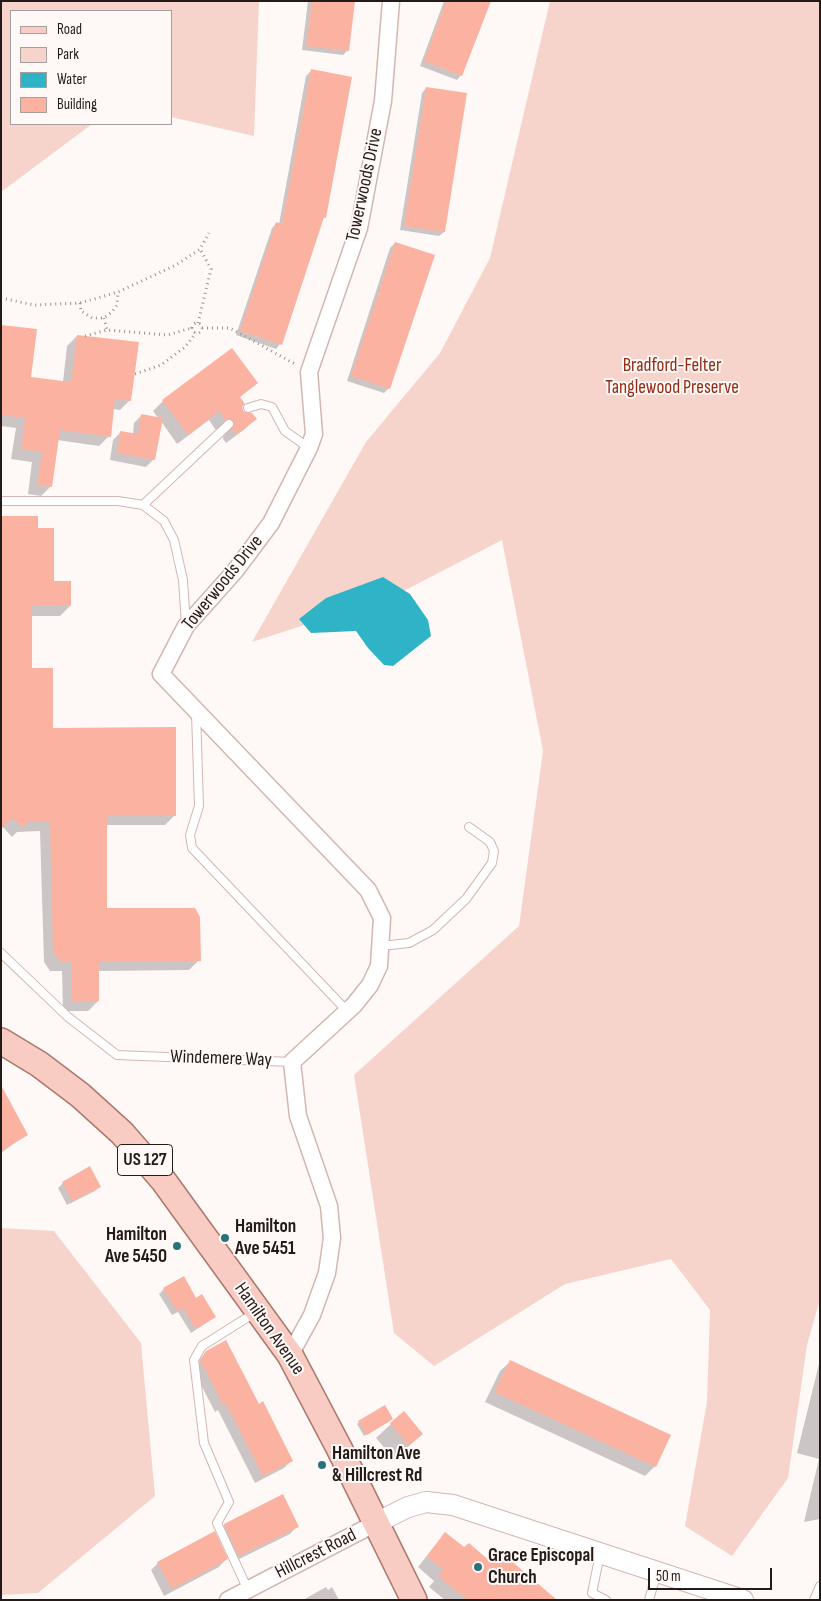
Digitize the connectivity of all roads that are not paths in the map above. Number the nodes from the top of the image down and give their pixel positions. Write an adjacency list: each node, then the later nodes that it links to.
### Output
1 (391, 1): 4 (street, Towerwoods Drive)
2 (248, 408): 4 (lane)
3 (229, 424): 6 (lane)
4 (309, 448): 7 (street, Towerwoods Drive)
5 (1, 501): 6 (lane)
6 (142, 505): 7 (lane)
7 (186, 626): 8 (street, Towerwoods Drive)
8 (196, 711): 10 (street, Towerwoods Drive); 12 (lane)
9 (469, 828): 10 (lane)
10 (381, 946): 12 (street, Towerwoods Drive)
11 (1, 953): 14 (lane, Windemere Way)
12 (347, 1011): 14 (street, Towerwoods Drive)
13 (1, 1040): 15 (main road, Hamilton Avenue / US 127)
14 (292, 1062): 16 (street, Windemere Way)
15 (258, 1311): 16 (main road, Hamilton Avenue / US 127); 21 (lane)
16 (290, 1355): 17 (main road, Hamilton Avenue / US 127)
17 (376, 1523): 18 (street); 21 (street, Hillcrest Road); 23 (main road, Hamilton Avenue / US 127)
18 (600, 1554): 19 (street); 24 (lane)
19 (657, 1572): 25 (lane); 26 (street)
20 (820, 1586): 27 (lane)
21 (248, 1590): 22 (street, Hillcrest Road)
22 (228, 1600)
23 (414, 1600)
24 (606, 1600)
25 (649, 1600)
26 (743, 1600)
27 (814, 1600)

